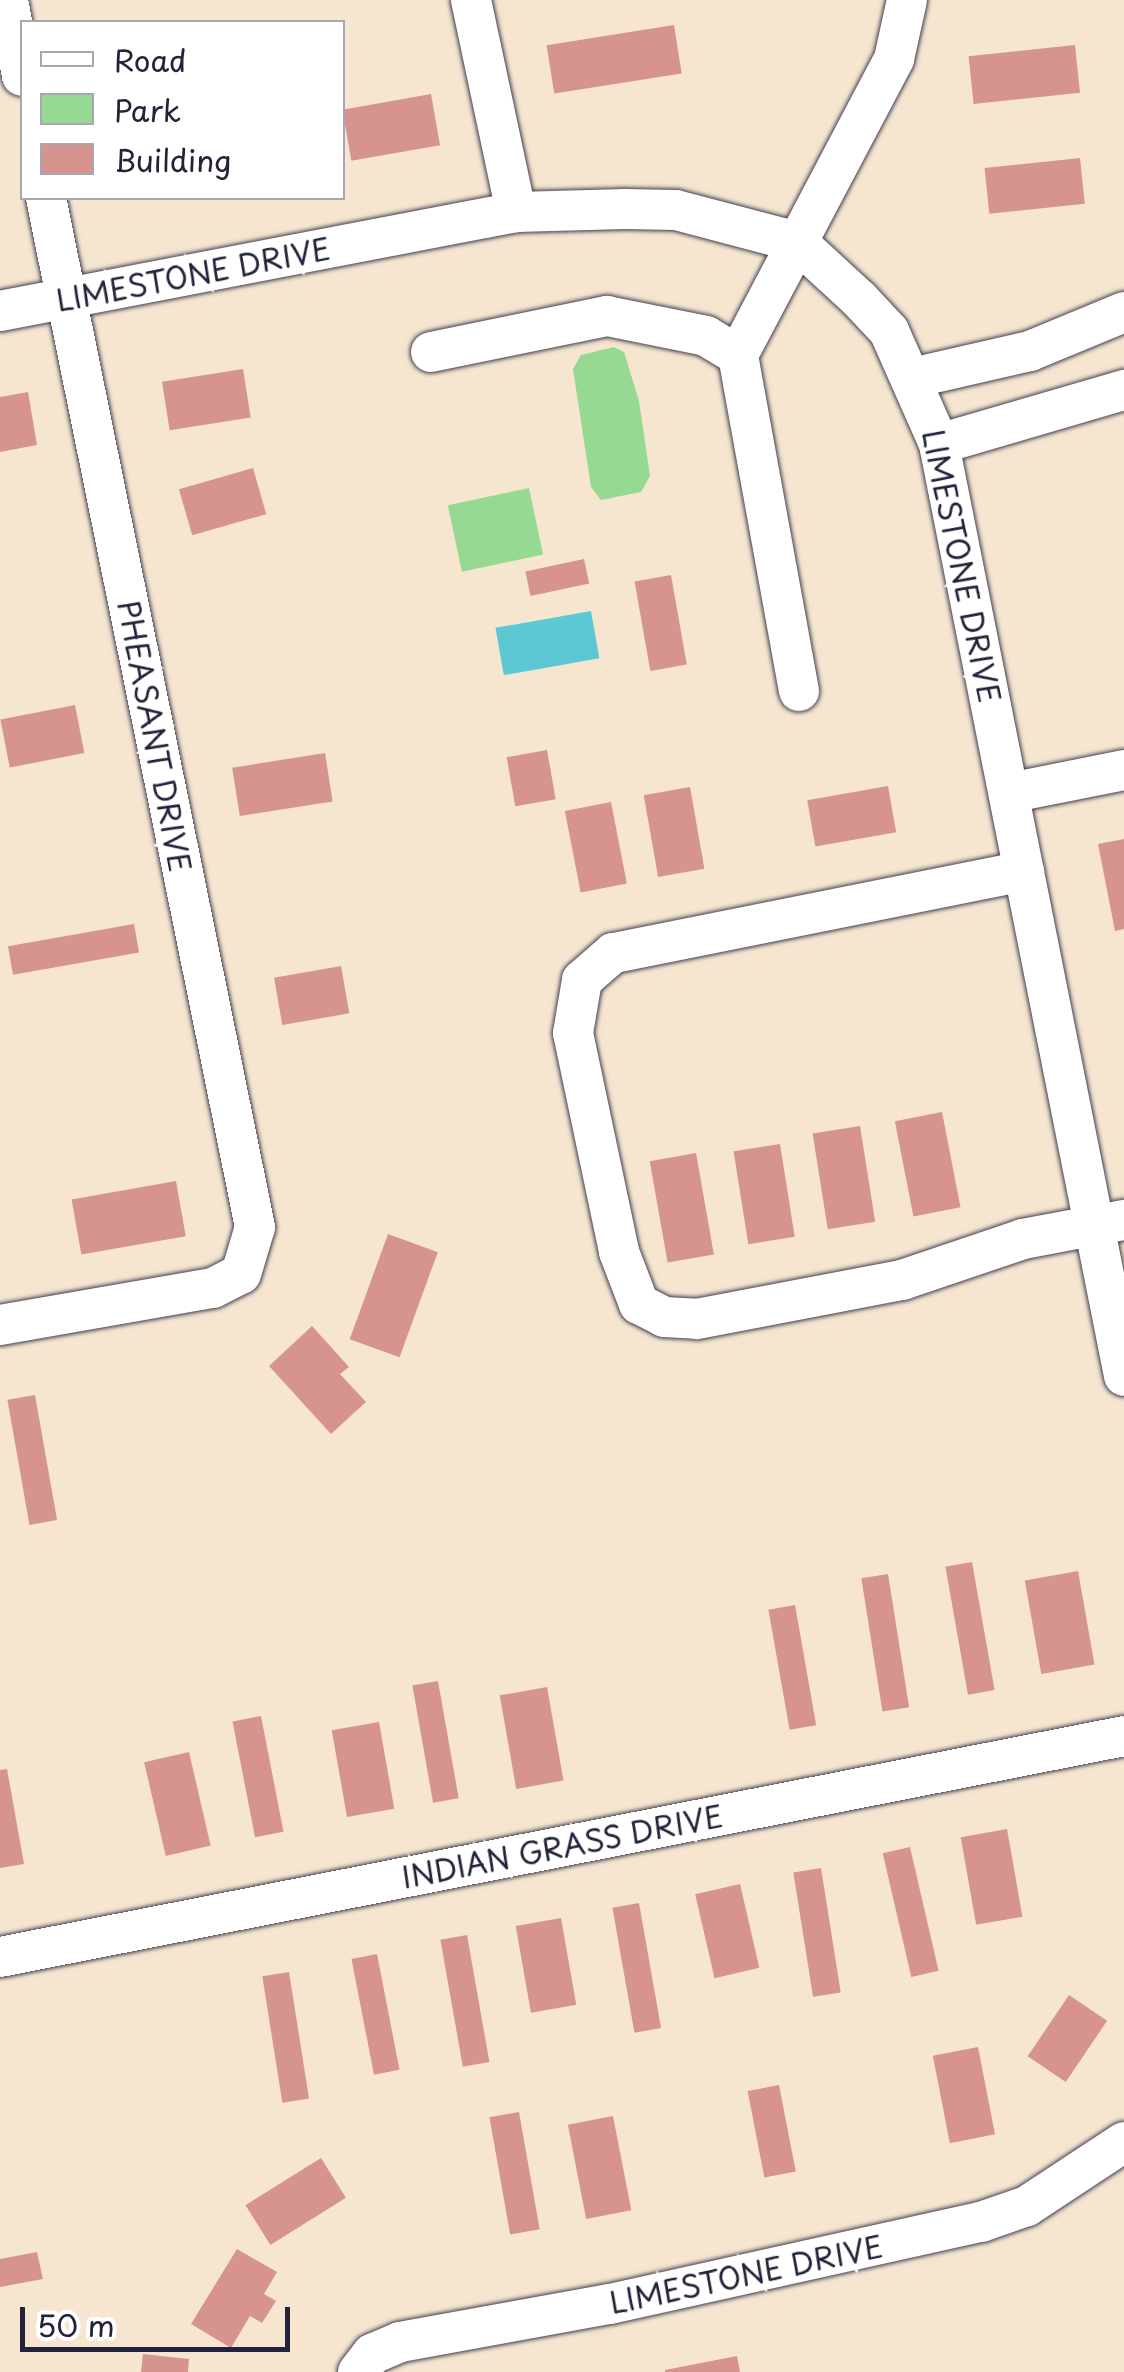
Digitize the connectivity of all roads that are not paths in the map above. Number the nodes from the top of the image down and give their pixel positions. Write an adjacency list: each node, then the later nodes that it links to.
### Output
1 (8, 0): 4 (street)
2 (471, 0): 6 (street)
3 (907, 0): 7 (street)
4 (20, 65)
5 (46, 200): 8 (street, PHEASANT DRIVE)
6 (516, 212): 7 (street, LIMESTONE DRIVE); 8 (street, LIMESTONE DRIVE)
7 (797, 242): 12 (street); 13 (street, LIMESTONE DRIVE)
8 (66, 298): 9 (street, LIMESTONE DRIVE); 21 (street, PHEASANT DRIVE)
9 (0, 310)
10 (1124, 312): 13 (street)
11 (431, 352): 12 (street)
12 (738, 355): 16 (street)
13 (912, 378): 15 (street, LIMESTONE DRIVE)
14 (1124, 390): 15 (street)
15 (939, 444): 18 (street, LIMESTONE DRIVE)
16 (799, 691)
17 (1124, 770): 18 (street)
18 (1009, 793): 19 (street, LIMESTONE DRIVE)
19 (1024, 871): 20 (street, LIMESTONE DRIVE); 20 (street)
20 (1109, 1223): 22 (street, LIMESTONE DRIVE)
21 (0, 1324)
22 (1124, 1376)
23 (1124, 1736): 24 (street, INDIAN GRASS DRIVE)
24 (0, 1957)
25 (1124, 2142): 26 (street, LIMESTONE DRIVE)
26 (358, 2372)

